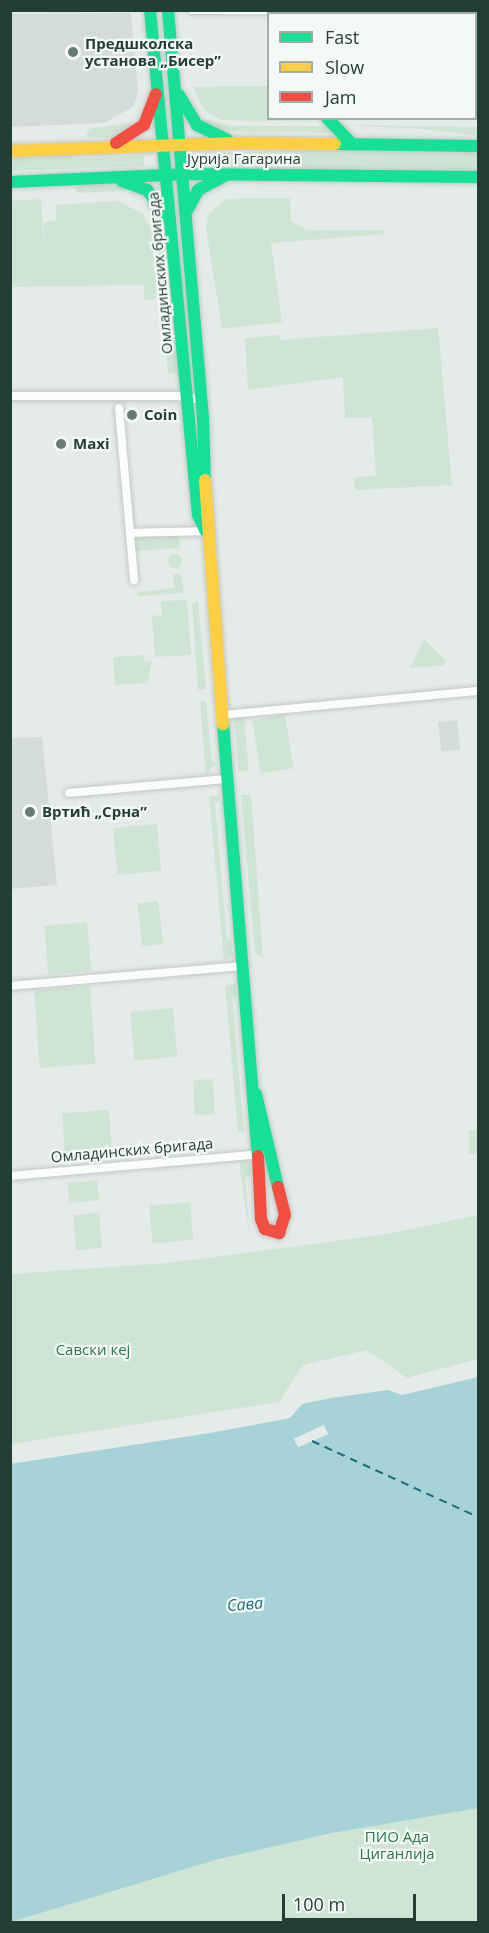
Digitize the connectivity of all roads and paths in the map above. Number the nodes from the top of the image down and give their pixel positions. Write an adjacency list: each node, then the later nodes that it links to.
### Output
1 (150, 10): 7 (main road, Омладинских бригада)
2 (168, 10): 6 (main road, Омладинских бригада)
3 (192, 10): 5 (street)
4 (478, 11): 5 (street)
5 (292, 12)
6 (175, 85): 9 (main road); 11 (main road, Омладинских бригада)
7 (158, 86): 10 (main road, Омладинских бригада); 13 (main road)
8 (329, 120): 12 (main road)
9 (238, 143): 11 (main road, Јурија Гагарина); 12 (main road, Јурија Гагарина)
10 (163, 144): 11 (main road, Јурија Гагарина); 13 (main road, Јурија Гагарина); 18 (main road, Омладинских бригада)
11 (180, 144): 16 (main road, Омладинских бригада)
12 (352, 144): 14 (main road, Јурија Гагарина)
13 (106, 145): 15 (main road, Јурија Гагарина)
14 (478, 146)
15 (10, 151)
16 (183, 174): 17 (main road, Јурија Гагарина); 18 (main road, Јурија Гагарина); 22 (main road, Омладинских бригада)
17 (229, 174): 19 (main road, Јурија Гагарина); 22 (main road)
18 (166, 175): 20 (main road, Јурија Гагарина); 23 (main road, Омладинских бригада)
19 (478, 177)
20 (100, 178): 21 (main road, Јурија Гагарина); 23 (main road)
21 (10, 182)
22 (186, 219): 26 (main road, Омладинских бригада)
23 (171, 222): 25 (main road, Омладинских бригада)
24 (10, 396): 25 (street)
25 (186, 397): 26 (street); 28 (main road, Омладинских бригада)
26 (202, 400): 28 (main road, Омладинских бригада)
27 (119, 408): 29 (street)
28 (206, 531): 29 (street); 32 (main road, Омладинских бригада)
29 (130, 533): 30 (street)
30 (134, 580)
31 (478, 691): 32 (street)
32 (222, 715): 33 (main road, Омладинских бригада)
33 (227, 779): 34 (street); 35 (main road, Омладинских бригада)
34 (69, 793)
35 (244, 966): 36 (street); 37 (main road, Омладинских бригада)
36 (10, 986)
37 (256, 1094): 38 (main road, Омладинских бригада); 39 (main road, Омладинских бригада)
38 (270, 1153): 39 (street, Омладинских бригада); 39 (main road, Омладинских бригада)
39 (256, 1154): 40 (street, Омладинских бригада)
40 (10, 1176)

